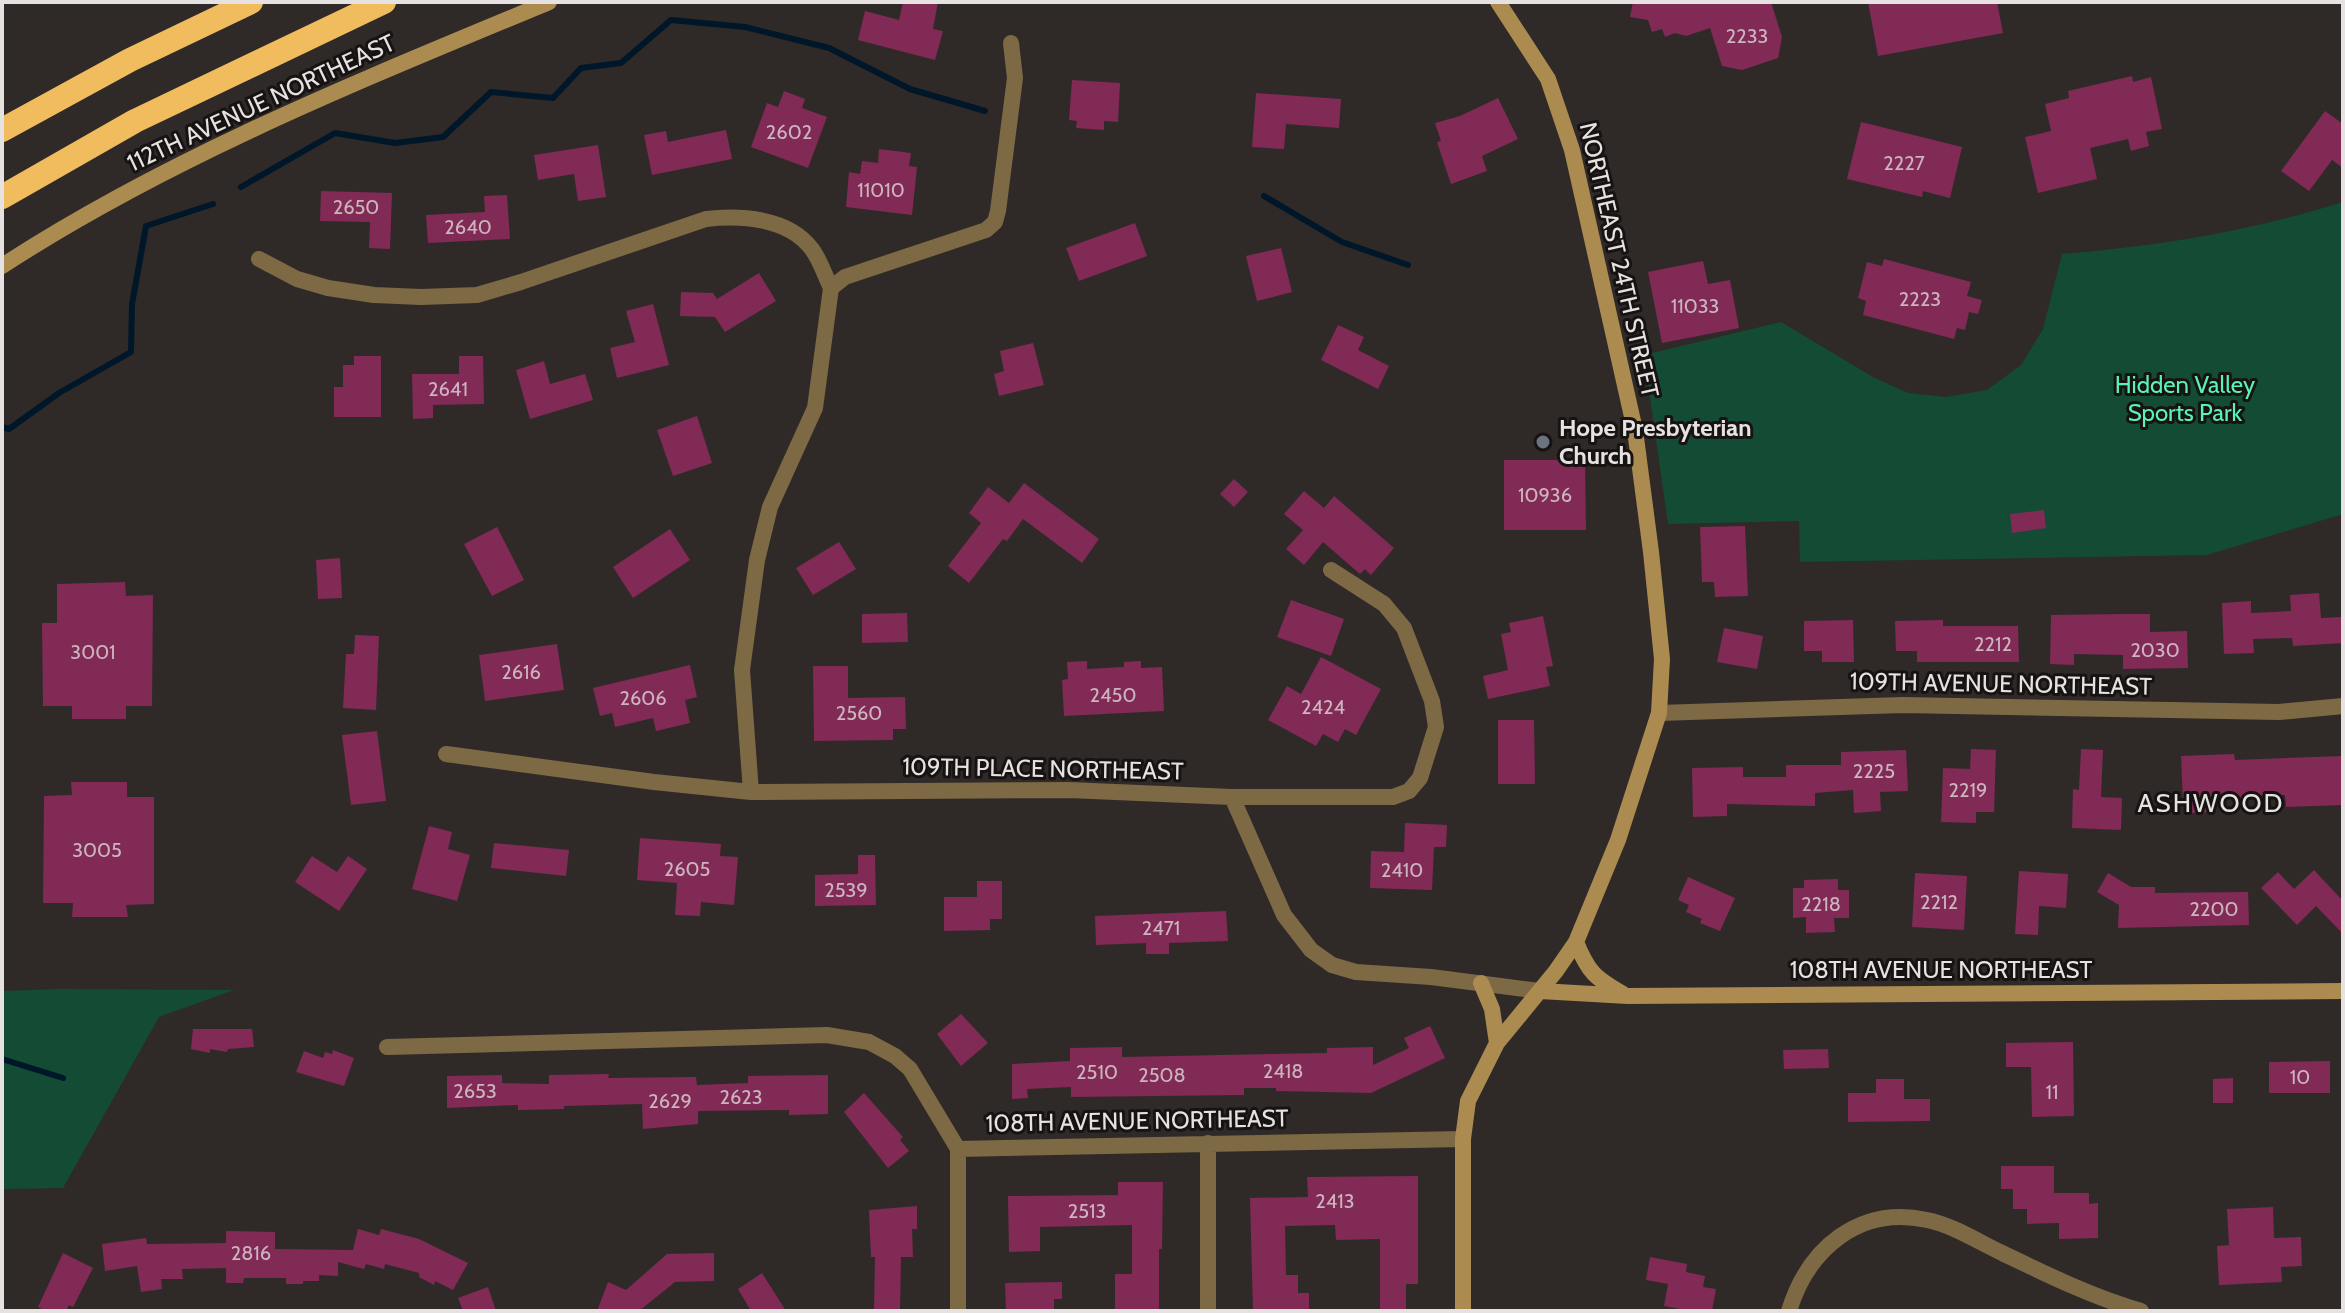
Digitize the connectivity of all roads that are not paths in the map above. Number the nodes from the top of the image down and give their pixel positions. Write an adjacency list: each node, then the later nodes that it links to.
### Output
1 (251, 2): 8 (highway)
2 (384, 2): 6 (highway)
3 (395, 2): 6 (highway)
4 (549, 2): 11 (main road, 112TH AVENUE NORTHEAST)
5 (1498, 2): 15 (main road, NORTHEAST 24TH STREET)
6 (351, 17): 9 (highway)
7 (1011, 43): 12 (street)
8 (2, 130)
9 (2, 197)
10 (259, 259): 12 (street)
11 (2, 266)
12 (831, 288): 17 (street)
13 (1331, 570): 18 (street)
14 (2343, 706): 15 (street, 109TH AVENUE NORTHEAST)
15 (1659, 713): 19 (main road, NORTHEAST 24TH STREET)
16 (446, 754): 17 (street, 109TH PLACE NORTHEAST)
17 (751, 792): 18 (street, 109TH PLACE NORTHEAST)
18 (1232, 797): 20 (street)
19 (1576, 942): 21 (main road, NORTHEAST 24TH STREET); 23 (main road)
20 (1481, 983): 21 (street); 24 (main road)
21 (1540, 991): 23 (main road, 108TH AVENUE NORTHEAST); 24 (main road, NORTHEAST 24TH STREET)
22 (2343, 991): 23 (main road, 108TH AVENUE NORTHEAST)
23 (1628, 996)
24 (1497, 1043): 26 (main road, NORTHEAST 24TH STREET)
25 (387, 1047): 28 (street, 108TH AVENUE NORTHEAST)
26 (1463, 1139): 27 (street, 108TH AVENUE NORTHEAST); 31 (main road, NORTHEAST 24TH STREET)
27 (1208, 1143): 28 (street, 108TH AVENUE NORTHEAST); 30 (street)
28 (958, 1149): 29 (street)
29 (958, 1311)
30 (1208, 1311)
31 (1463, 1311)
32 (1789, 1311): 33 (street)
33 (2141, 1311)

